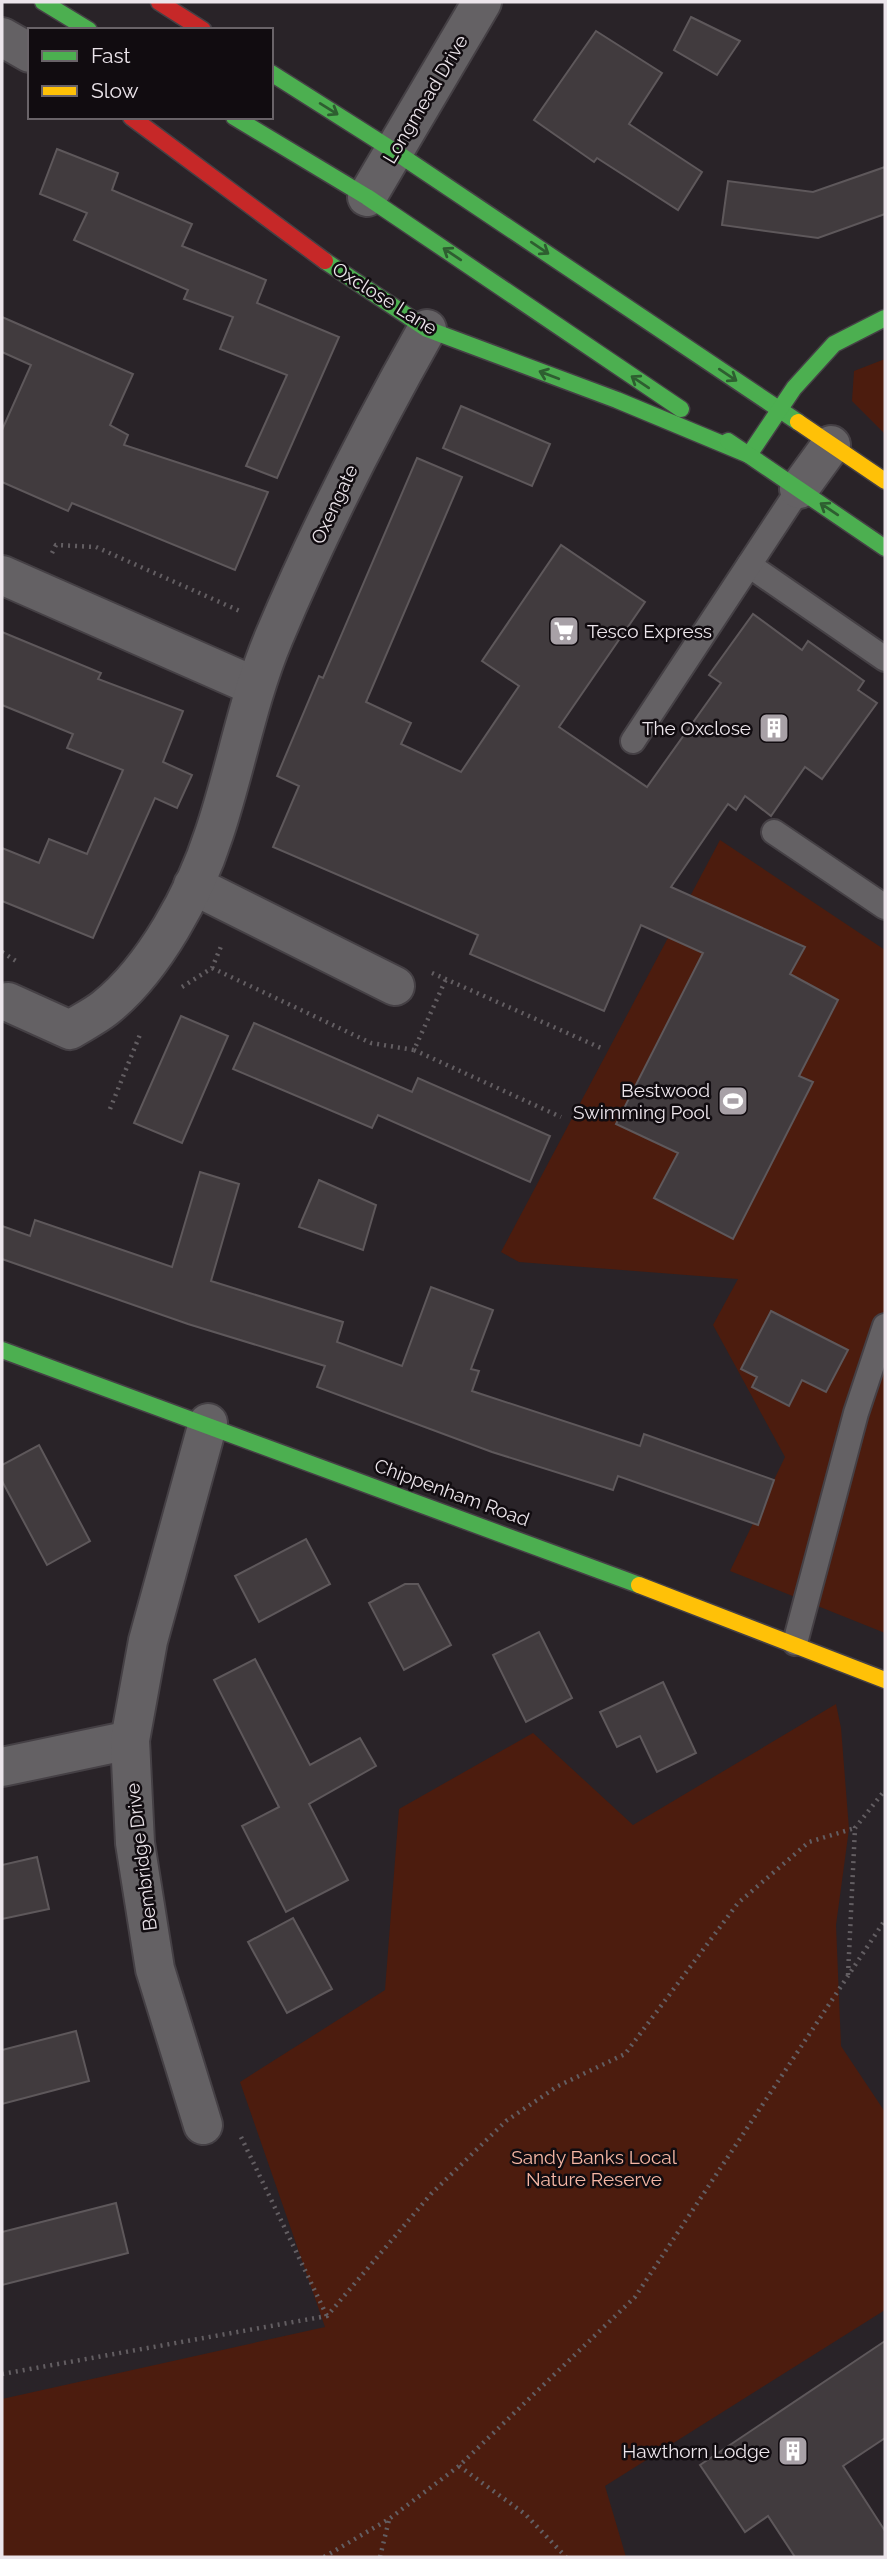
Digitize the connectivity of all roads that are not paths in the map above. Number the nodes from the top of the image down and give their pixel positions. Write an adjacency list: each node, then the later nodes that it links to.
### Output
1 (43, 2): 4 (street)
2 (159, 2): 5 (street)
3 (482, 2): 11 (street, Longmead Drive)
4 (86, 28)
5 (200, 28)
6 (2, 37): 7 (street)
7 (28, 52)
8 (273, 74): 11 (street, one-way to 11)
9 (134, 119): 14 (street, Oxclose Lane)
10 (237, 119): 12 (street, Oxclose Lane)
11 (394, 151): 12 (street, Longmead Drive); 15 (street, one-way to 15)
12 (367, 197): 17 (street, Oxclose Lane, one-way to 12)
13 (885, 318): 15 (street)
14 (428, 329): 17 (street, Oxclose Lane, one-way to 14); 24 (street, Oxengate)
15 (780, 410): 16 (street); 17 (street)
16 (831, 444): 18 (street); 19 (street)
17 (749, 455): 19 (street, Oxclose Lane)
18 (885, 481)
19 (800, 489): 20 (street, Oxclose Lane, one-way to 19); 21 (lane)
20 (885, 548)
21 (749, 565): 23 (lane); 25 (lane)
22 (2, 575): 24 (street)
23 (885, 659)
24 (254, 686): 27 (street, Oxengate)
25 (633, 741)
26 (774, 832): 28 (lane)
27 (193, 885): 29 (street); 30 (street, Oxengate)
28 (885, 907)
29 (395, 986)
30 (8, 1002)
31 (885, 1326): 34 (lane)
32 (2, 1350): 33 (street, Chippenham Road)
33 (208, 1423): 34 (street, Chippenham Road); 36 (street, Bembridge Drive)
34 (795, 1643): 35 (street, Chippenham Road)
35 (885, 1680)
36 (130, 1740): 37 (street); 38 (street, Bembridge Drive)
37 (2, 1768)
38 (203, 2125)

